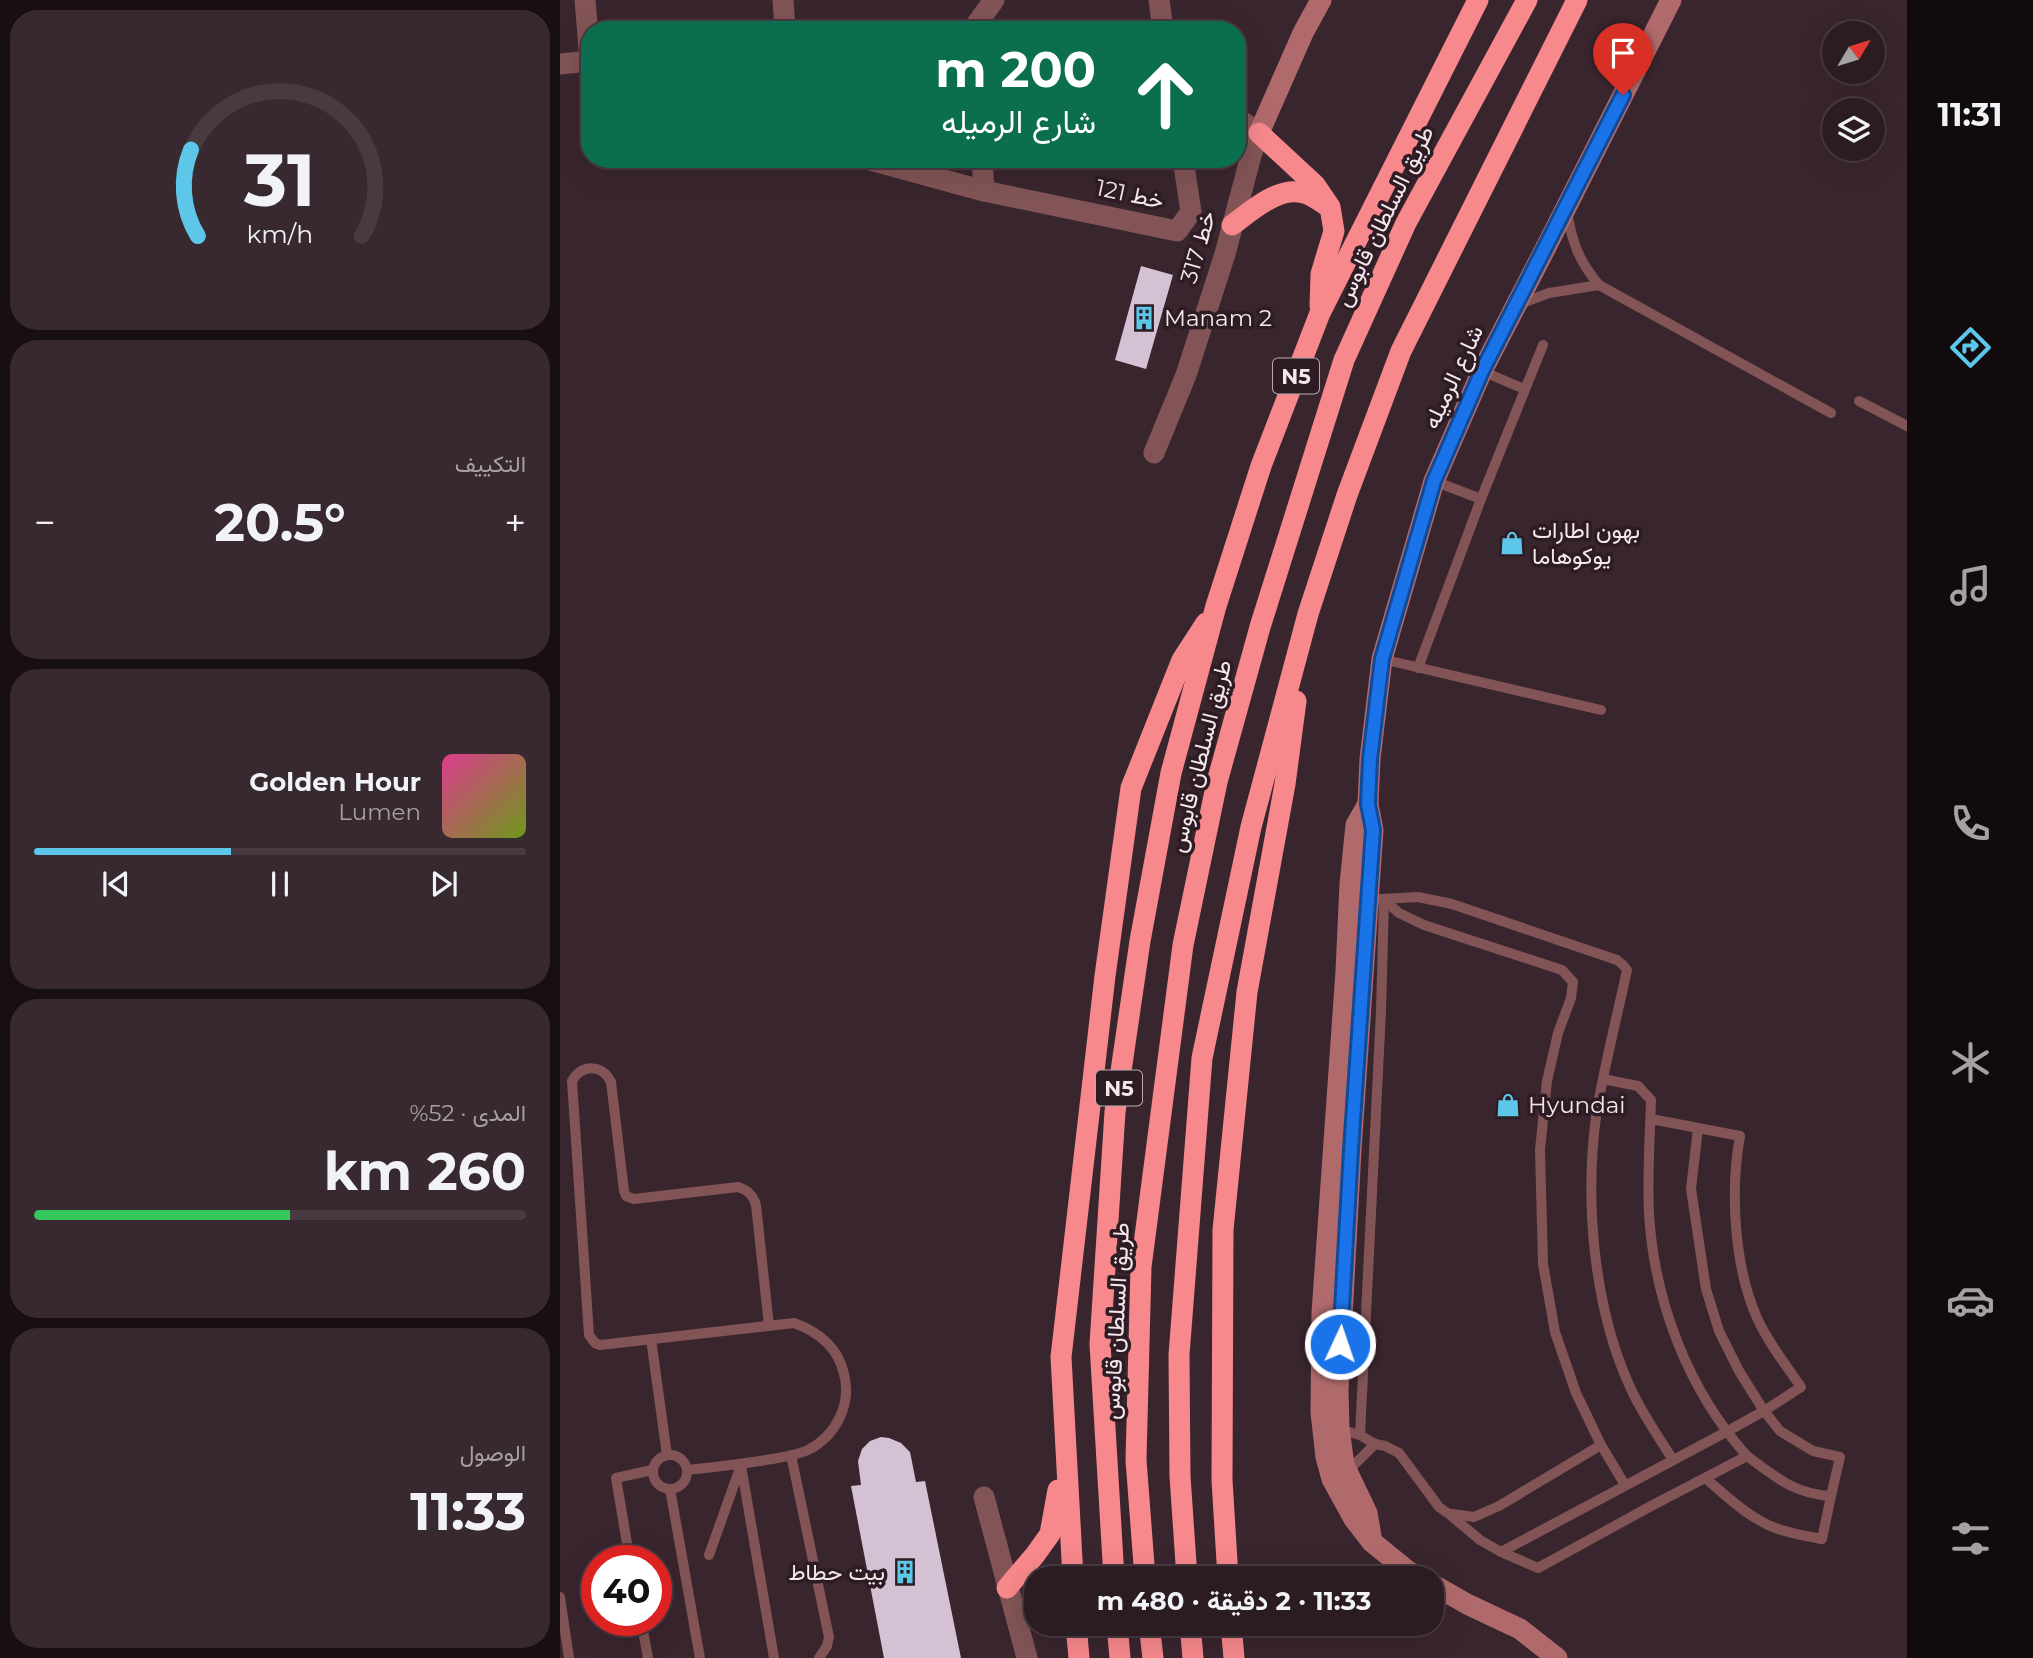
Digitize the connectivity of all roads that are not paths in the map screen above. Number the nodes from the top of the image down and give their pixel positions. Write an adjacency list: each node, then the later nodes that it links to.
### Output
1 (586, 0): 10 (street)
2 (783, 0): 11 (street)
3 (994, 0): 12 (street)
4 (1321, 0): 18 (street)
5 (1478, 0): 28 (highway, طريق السلطان قابوس / N5)
6 (1527, 0): 77 (highway, طريق السلطان قابوس / N5)
7 (1577, 0): 39 (highway)
8 (1671, 0): 24 (street, شارع الرميله)
9 (1159, 1): 13 (street); 14 (street)
10 (587, 21)
11 (784, 21)
12 (979, 21)
13 (1162, 21)
14 (1168, 21)
15 (581, 62): 16 (street)
16 (560, 64)
17 (1246, 124): 18 (street)
18 (1259, 133): 23 (highway); 25 (street, خط 317)
19 (900, 168): 22 (street, خط 121)
20 (983, 168): 22 (street)
21 (1184, 168): 22 (street, خط 121)
22 (984, 191)
23 (1330, 207): 25 (highway); 28 (highway)
24 (1566, 208): 26 (lane); 27 (street, شارع الرميله)
25 (1232, 225): 35 (street, خط 317)
26 (1599, 285): 27 (lane); 33 (lane)
27 (1516, 306): 30 (street, شارع الرميله)
28 (1320, 313): 38 (highway, طريق السلطان قابوس / N5)
29 (1543, 345): 31 (lane)
30 (1482, 371): 31 (lane); 36 (street, شارع الرميله)
31 (1524, 389): 37 (lane)
32 (1859, 401): 34 (lane)
33 (1831, 413)
34 (1907, 426)
35 (1154, 453)
36 (1434, 481): 37 (lane); 40 (street, شارع الرميله)
37 (1481, 499): 41 (lane)
38 (1216, 607): 54 (highway); 76 (highway, طريق السلطان قابوس / N5)
39 (1308, 614): 78 (highway); 79 (highway)
40 (1382, 659): 41 (lane); 43 (street, شارع الرميله)
41 (1418, 668): 42 (lane)
42 (1601, 710)
43 (1368, 804): 44 (street); 50 (street)
44 (1376, 898): 45 (lane); 52 (street); 56 (lane)
45 (1603, 1079): 46 (lane); 60 (lane)
46 (1651, 1119): 47 (lane); 53 (lane)
47 (1698, 1128): 51 (lane); 51 (lane)
48 (769, 1326): 49 (lane); 49 (lane); 58 (lane)
49 (651, 1339): 57 (lane)
50 (1322, 1352): 52 (street); 71 (street)
51 (1764, 1411): 53 (lane); 68 (lane)
52 (1349, 1432): 55 (lane); 64 (street)
53 (1726, 1432): 59 (lane); 60 (lane)
54 (1065, 1443): 75 (highway); 81 (highway)
55 (1375, 1444): 64 (lane); 70 (lane)
56 (1601, 1445): 66 (lane); 70 (lane)
57 (667, 1455): 62 (lane); 63 (lane)
58 (791, 1455): 61 (lane); 94 (lane)
59 (1747, 1456): 65 (lane); 68 (lane)
60 (1673, 1460): 66 (lane)
61 (741, 1465): 63 (lane); 74 (lane); 93 (lane)
62 (652, 1470): 67 (lane); 72 (lane)
63 (687, 1470): 67 (lane)
64 (1346, 1473): 71 (street)
65 (1705, 1478): 68 (lane); 73 (lane)
66 (1625, 1485): 73 (lane)
67 (670, 1489): 92 (lane)
68 (1831, 1496)
69 (984, 1497): 81 (street)
70 (1449, 1514): 73 (lane)
71 (1372, 1542): 80 (street)
72 (628, 1545)
73 (1501, 1552)
74 (709, 1555)
75 (1072, 1566)
76 (1113, 1566)
77 (1144, 1566)
78 (1186, 1566)
79 (1227, 1566)
80 (1402, 1566)
81 (1007, 1588): 95 (street)
82 (1444, 1591): 101 (street)
83 (560, 1597): 90 (lane)
84 (644, 1636): 91 (lane)
85 (1077, 1636): 96 (highway)
86 (1118, 1636): 97 (highway)
87 (1150, 1636): 98 (highway)
88 (1191, 1636): 99 (highway)
89 (1232, 1636): 100 (highway)
90 (569, 1658)
91 (648, 1658)
92 (700, 1658)
93 (774, 1658)
94 (819, 1658)
95 (1027, 1658)
96 (1079, 1658)
97 (1120, 1658)
98 (1153, 1658)
99 (1193, 1658)
100 (1234, 1658)
101 (1558, 1658)

